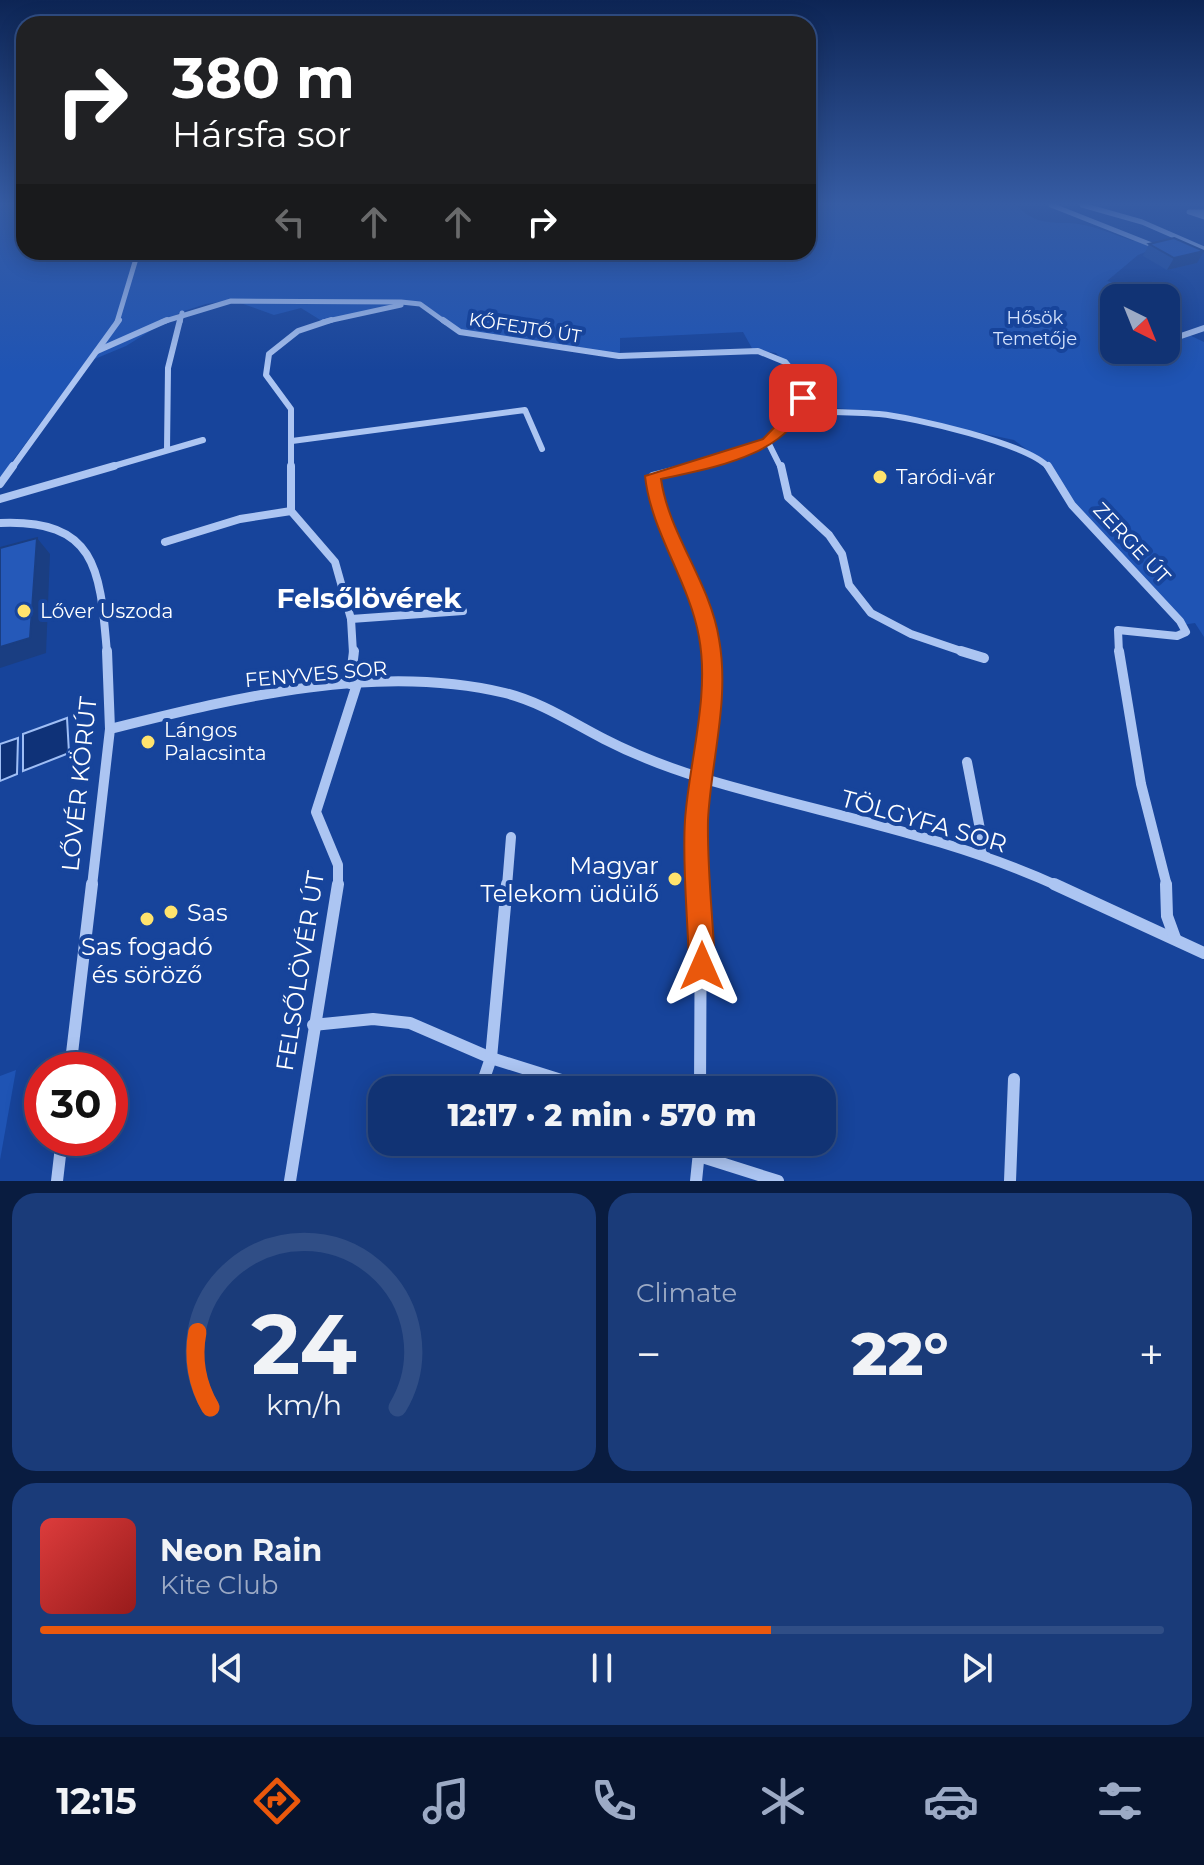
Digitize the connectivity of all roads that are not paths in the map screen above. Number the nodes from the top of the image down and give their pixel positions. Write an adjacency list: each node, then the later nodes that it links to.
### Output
1 (136, 260): 6 (street)
2 (410, 303): 3 (street, KŐFEJTŐ ÚT); 7 (street, KŐFEJTŐ ÚT); 9 (street)
3 (182, 313): 6 (street, KŐFEJTŐ ÚT); 11 (street)
4 (1204, 328): 5 (street)
5 (1180, 336)
6 (97, 351): 13 (street)
7 (798, 411): 10 (street); 27 (street, ZERGE ÚT)
8 (203, 440): 11 (street)
9 (292, 441): 12 (street); 15 (street)
10 (768, 442): 20 (street); 24 (street)
11 (167, 449): 14 (street)
12 (542, 449)
13 (0, 484)
14 (0, 499)
15 (291, 511): 17 (street); 19 (street, FELSŐLÖVÉR ÚT)
16 (0, 523): 22 (street, LŐVÉR KÖRÚT)
17 (165, 542)
18 (463, 611): 19 (street)
19 (351, 619): 21 (street, FELSŐLÖVÉR ÚT)
20 (984, 658)
21 (354, 684): 22 (street, FENYVES SOR); 24 (street, FENYVES SOR); 29 (street, FELSŐLÖVÉR ÚT)
22 (110, 729): 30 (street, LŐVÉR KÖRÚT)
23 (967, 762): 26 (street)
24 (701, 778): 26 (street, TÖLGYFA SOR); 34 (street)
25 (511, 837): 31 (street)
26 (985, 855): 27 (street, TÖLGYFA SOR)
27 (1175, 938): 28 (street)
28 (1204, 953)
29 (313, 1025): 31 (street); 40 (street, FELSŐLÖVÉR ÚT)
30 (72, 1052)
31 (491, 1058): 32 (street); 33 (street)
32 (485, 1076)
33 (548, 1076)
34 (700, 1076)
35 (1014, 1079): 43 (street)
36 (60, 1156): 39 (street)
37 (699, 1156): 41 (street)
38 (717, 1156): 42 (street)
39 (57, 1181)
40 (290, 1181)
41 (696, 1181)
42 (778, 1181)
43 (1010, 1181)

